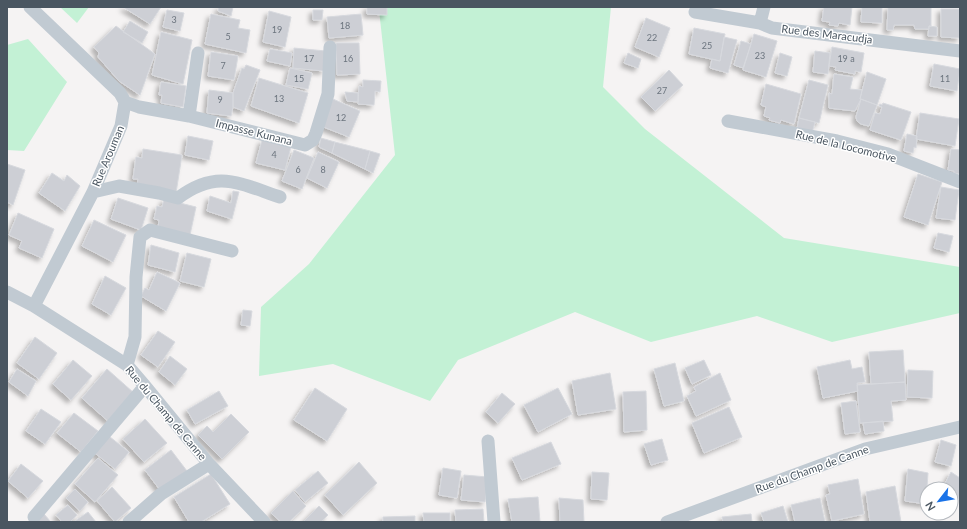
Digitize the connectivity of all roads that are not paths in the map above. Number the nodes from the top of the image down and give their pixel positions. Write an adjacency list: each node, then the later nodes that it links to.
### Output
1 (30, 7): 8 (street)
2 (764, 7): 4 (street)
3 (695, 12): 4 (street, Rue des Maracudja)
4 (760, 23): 6 (street, Rue des Maracudja)
5 (330, 47): 9 (street, Impasse Kunana)
6 (960, 51)
7 (198, 53): 9 (street)
8 (125, 102): 9 (street, Impasse Kunana); 12 (street, Rue Arouman)
9 (189, 116)
10 (728, 121): 11 (street, Rue de la Locomotive)
11 (960, 182)
12 (93, 192): 13 (street); 16 (street, Rue Arouman)
13 (280, 197)
14 (232, 251): 17 (street)
15 (7, 292): 16 (street, Rue du Champ de Canne)
16 (34, 306): 17 (street, Rue du Champ de Canne)
17 (127, 366): 18 (street, Rue du Champ de Canne)
18 (145, 386): 21 (street, Rue du Champ de Canne); 22 (street)
19 (960, 427): 26 (street, Rue du Champ de Canne)
20 (488, 441): 25 (street)
21 (209, 464): 23 (street); 24 (street, Rue du Champ de Canne)
22 (34, 517)
23 (129, 522)
24 (264, 522)
25 (494, 522)
26 (667, 522)

